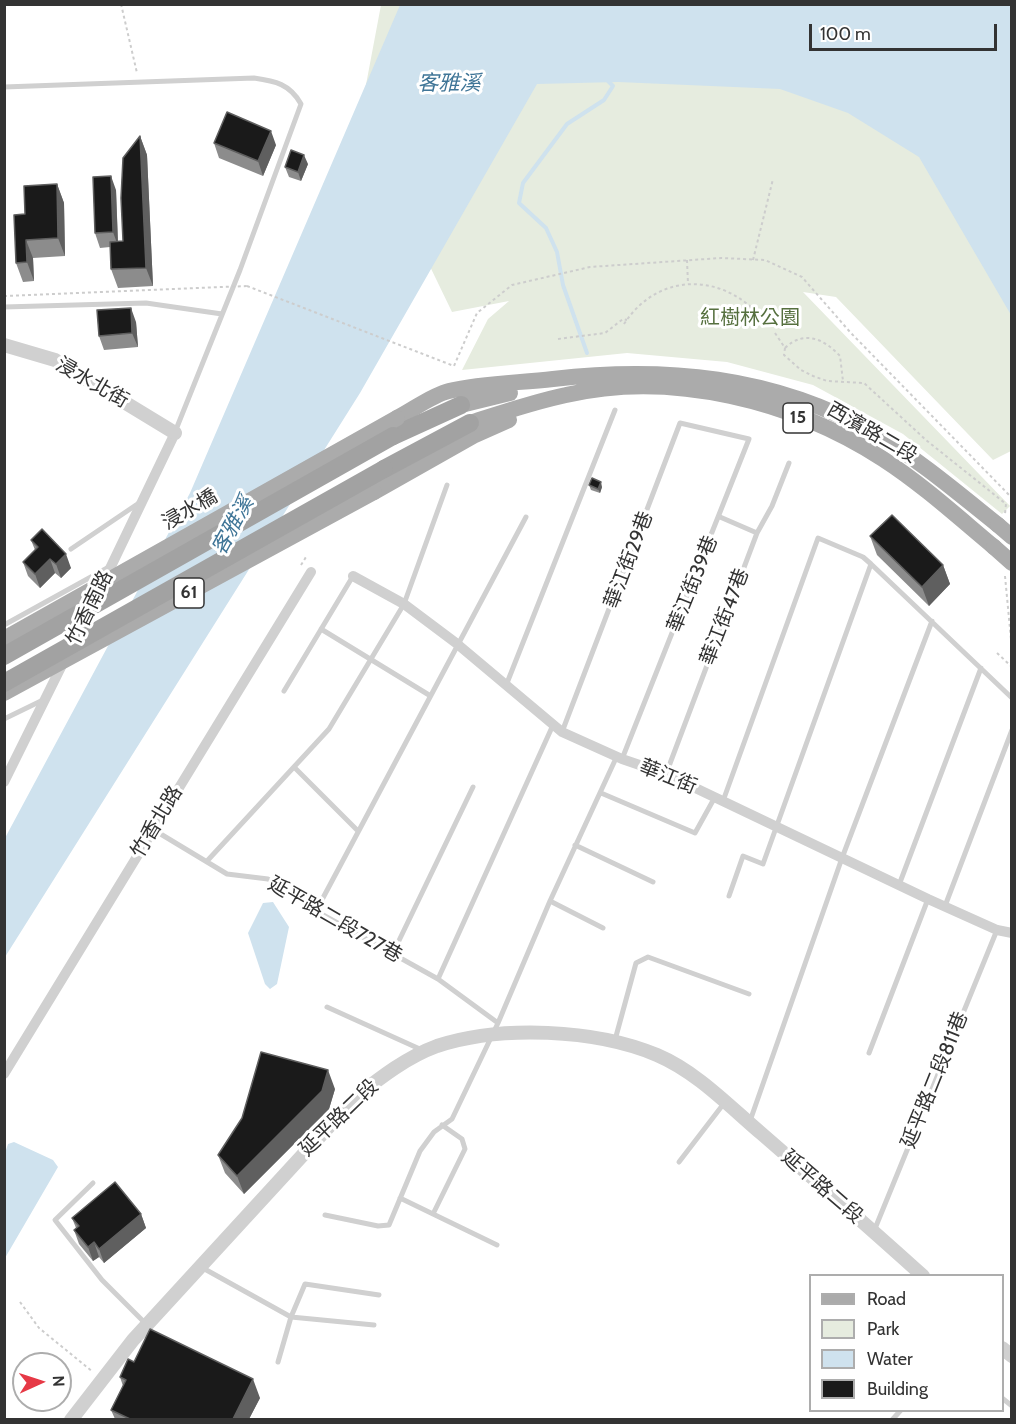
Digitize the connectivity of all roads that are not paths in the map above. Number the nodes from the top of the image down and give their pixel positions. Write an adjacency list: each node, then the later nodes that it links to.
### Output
1 (4, 87): 3 (lane)
2 (4, 307): 3 (lane)
3 (222, 314): 12 (lane)
4 (4, 345): 12 (street, 浸水北街)
5 (569, 377): 7 (main road, 西濱路二段 / 15); 10 (main road, 西濱路二段 / 61); 19 (main road, 西濱路二段 / 15, bridge)
6 (567, 394): 9 (main road, 西濱路二段 / 15); 21 (main road, 西濱路二段 / 15, bridge); 38 (main road, 西濱路二段 / 61, bridge)
7 (461, 405): 10 (highway, 61)
8 (615, 410): 36 (lane)
9 (470, 423): 35 (highway, 61, bridge)
10 (395, 427): 30 (main road, 浸水橋 / 61, bridge); 32 (highway, 浸水橋 / 61, bridge)
11 (718, 432): 16 (lane, 華江街39巷); 43 (lane, 華江街29巷)
12 (175, 433): 15 (street, 竹香南路)
13 (789, 463): 18 (lane, 華江街47巷)
14 (447, 485): 26 (lane)
15 (142, 501): 20 (lane); 23 (street, 竹香南路)
16 (720, 517): 18 (lane); 45 (lane, 華江街39巷)
17 (525, 518): 31 (lane)
18 (757, 533): 47 (lane, 華江街47巷)
19 (1011, 537)
20 (71, 549)
21 (1011, 563)
22 (871, 564): 27 (lane); 51 (lane); 52 (lane)
23 (111, 566): 28 (lane); 41 (street, 竹香南路)
24 (311, 572): 53 (street, 竹香北路)
25 (353, 576): 26 (street, 華江街); 29 (lane)
26 (404, 604): 31 (street, 華江街); 33 (lane)
27 (932, 621): 34 (lane); 56 (lane)
28 (4, 625)
29 (321, 628): 33 (lane); 37 (lane)
30 (4, 639)
31 (456, 643): 36 (street, 華江街); 39 (lane)
32 (4, 656)
33 (371, 659): 39 (lane); 46 (lane)
34 (981, 668): 40 (lane); 59 (lane)
35 (4, 683)
36 (507, 683): 43 (street, 華江街)
37 (284, 691)
38 (4, 693)
39 (429, 695): 54 (lane)
40 (1011, 698)
41 (46, 699): 42 (lane); 48 (street, 竹香南路)
42 (4, 719)
43 (558, 728): 45 (street, 華江街); 69 (lane)
44 (1011, 730): 63 (lane)
45 (620, 758): 47 (street, 華江街); 50 (lane, 華江街39巷)
46 (294, 767): 54 (lane); 57 (lane)
47 (666, 774): 51 (street, 華江街)
48 (4, 782)
49 (473, 787): 68 (lane)
50 (601, 792): 51 (lane); 55 (lane, 華江街39巷)
51 (719, 799): 52 (street, 華江街)
52 (776, 825): 56 (street, 華江街); 60 (lane)
53 (152, 829): 57 (lane, 延平路二段727巷); 76 (street, 竹香北路)
54 (358, 831): 64 (lane)
55 (575, 845): 58 (lane); 62 (lane, 華江街39巷)
56 (842, 858): 59 (street, 華江街); 78 (lane)
57 (208, 860): 64 (lane, 延平路二段727巷)
58 (653, 882)
59 (900, 885): 61 (street, 華江街)
60 (729, 897)
61 (928, 899): 63 (street, 華江街); 75 (lane)
62 (550, 901): 65 (lane); 72 (lane, 華江街39巷)
63 (945, 906): 66 (street, 華江街)
64 (316, 911): 68 (lane, 延平路二段727巷)
65 (603, 928)
66 (997, 930): 67 (street, 華江街); 85 (lane, 延平路二段811巷)
67 (1011, 933)
68 (393, 953): 69 (lane, 延平路二段727巷)
69 (438, 979): 72 (lane, 延平路二段727巷)
70 (749, 994): 73 (lane)
71 (327, 1007): 74 (lane)
72 (497, 1029): 73 (street, 延平路二段); 74 (street, 延平路二段); 79 (lane, 華江街39巷)
73 (615, 1042): 77 (street, 延平路二段)
74 (426, 1052): 87 (street, 延平路二段)
75 (870, 1053)
76 (4, 1074)
77 (724, 1102): 78 (street, 延平路二段); 80 (lane)
78 (749, 1124): 85 (street, 延平路二段)
79 (442, 1125): 82 (lane, 華江街39巷); 83 (lane)
80 (679, 1162)
81 (93, 1183): 91 (lane)
82 (400, 1198): 83 (lane); 84 (lane, 華江街39巷)
83 (433, 1214): 86 (lane)
84 (325, 1215)
85 (874, 1231): 88 (street, 延平路二段)
86 (497, 1245)
87 (200, 1266): 90 (lane); 91 (street, 延平路二段)
88 (922, 1274)
89 (379, 1295): 90 (lane)
90 (291, 1317): 92 (lane); 93 (lane)
91 (147, 1325): 94 (street, 延平路二段)
92 (374, 1325)
93 (278, 1362)
94 (71, 1419)

